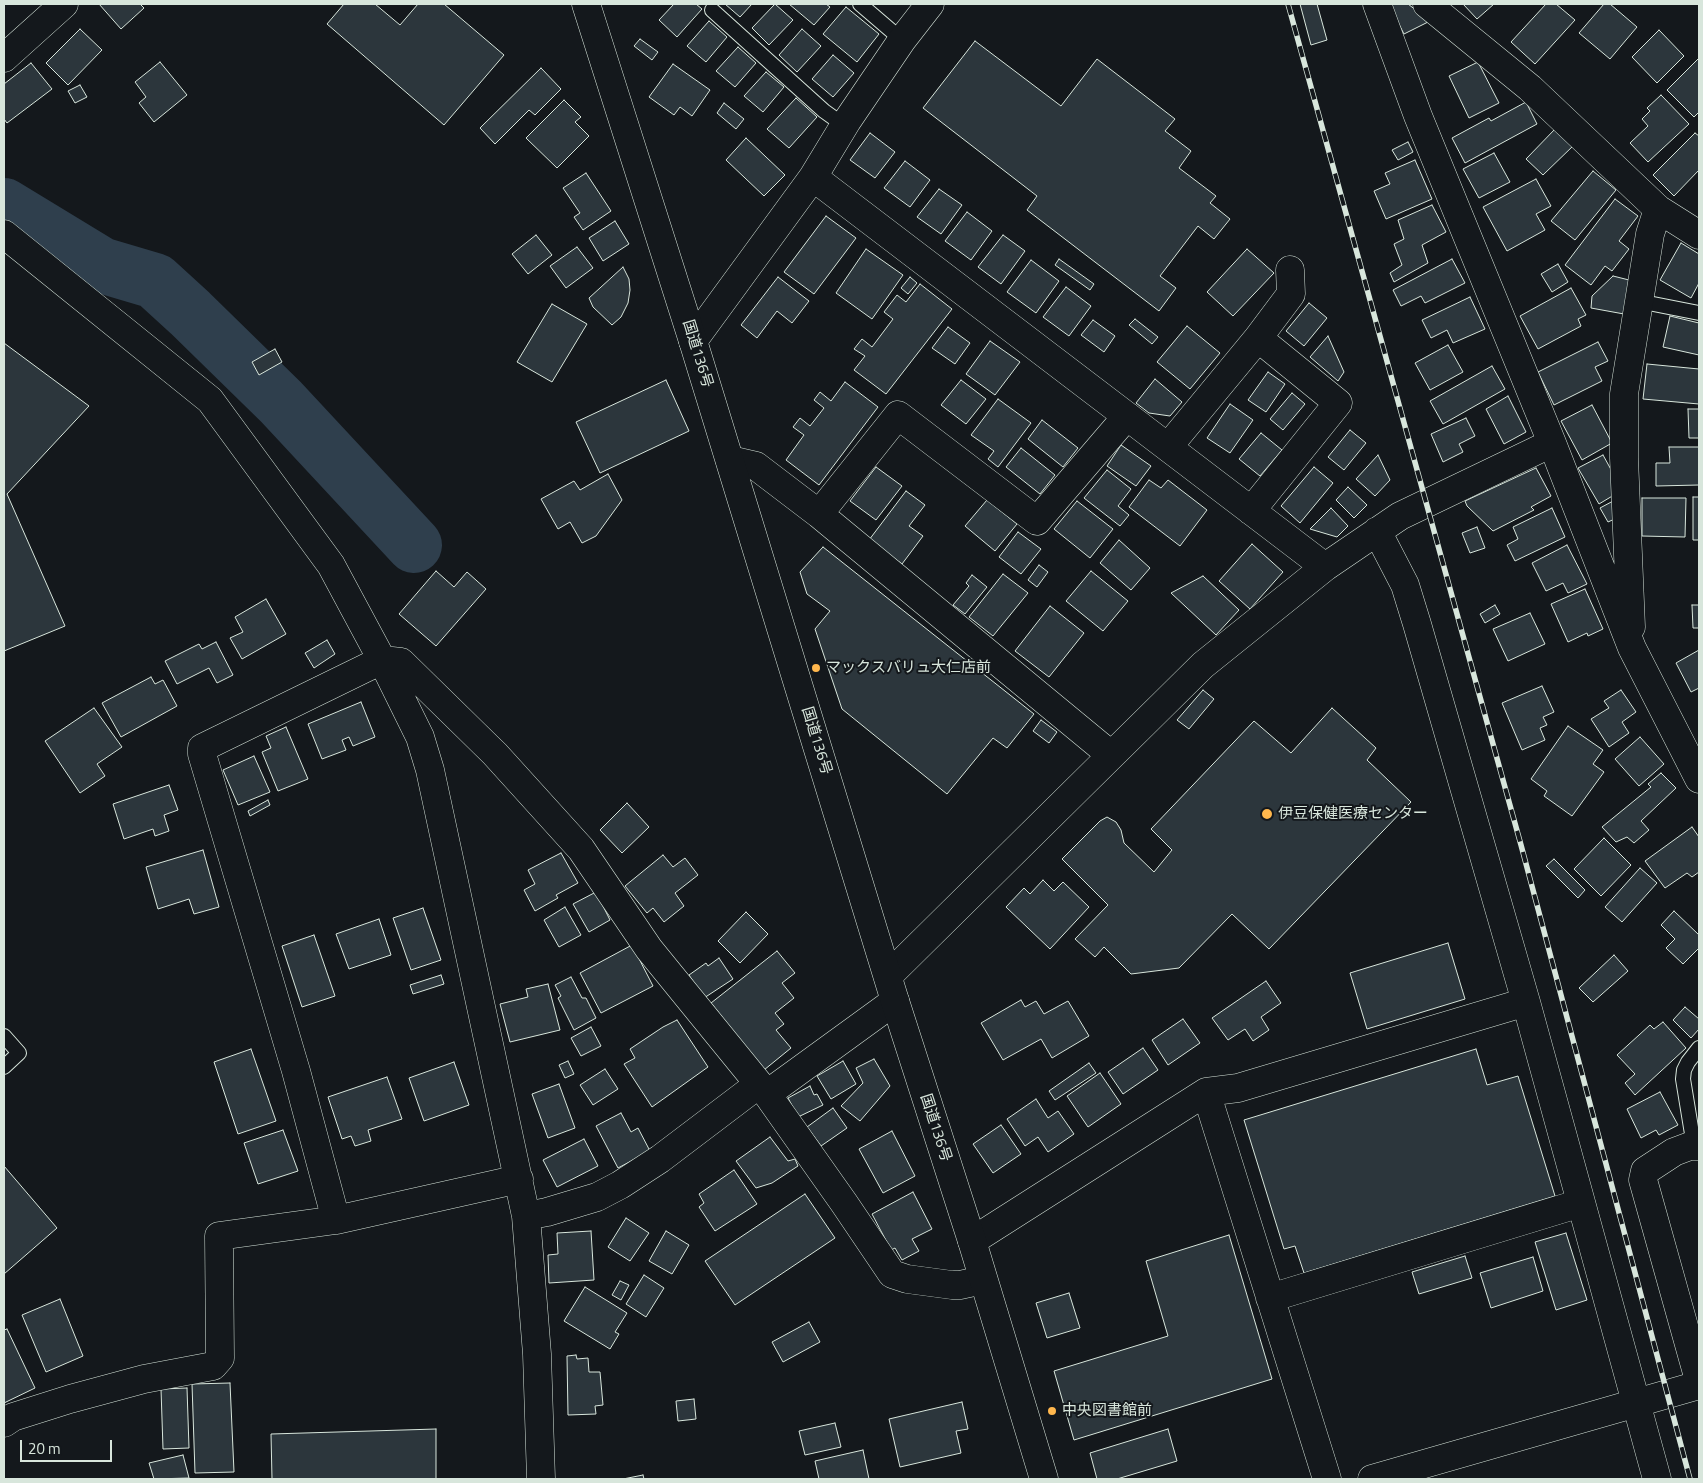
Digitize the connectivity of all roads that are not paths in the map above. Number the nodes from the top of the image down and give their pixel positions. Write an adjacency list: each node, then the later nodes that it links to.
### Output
1 (64, 4): 9 (main road)
2 (586, 4): 19 (main road, 国道136号)
3 (860, 4): 8 (lane)
4 (930, 4): 8 (main road)
5 (1377, 4): 21 (main road)
6 (1426, 4): 12 (main road)
7 (712, 10): 10 (lane)
8 (902, 40): 10 (main road)
9 (4, 58)
10 (844, 126): 11 (main road)
11 (813, 177): 19 (main road); 20 (main road)
12 (1658, 209): 14 (main road); 16 (main road)
13 (4, 234): 29 (main road)
14 (1699, 235)
15 (1290, 270): 18 (main road)
16 (1638, 301): 17 (lane); 28 (main road)
17 (1699, 313)
18 (1258, 338): 22 (main road); 24 (main road)
19 (694, 341): 23 (main road, 国道136号)
20 (1127, 416): 22 (main road); 25 (main road)
21 (1552, 443): 26 (main road); 28 (main road)
22 (1168, 447): 24 (main road)
23 (730, 460): 25 (main road); 32 (main road, 国道136号)
24 (1251, 511): 27 (main road)
25 (819, 514): 30 (main road)
26 (1377, 531): 27 (main road); 33 (main road)
27 (1325, 567): 30 (main road)
28 (1632, 648): 31 (main road)
29 (382, 660): 37 (main road); 40 (main road); 43 (main road)
30 (1111, 755): 32 (main road)
31 (1699, 779)
32 (891, 989): 37 (main road); 44 (main road, 国道136号)
33 (1526, 1002): 38 (main road); 41 (main road)
34 (4, 1036): 36 (lane)
35 (1699, 1048): 39 (lane)
36 (4, 1067)
37 (763, 1089): 42 (main road); 45 (main road)
38 (1206, 1092): 44 (main road); 46 (main road)
39 (1697, 1146): 47 (main road)
40 (519, 1179): 42 (main road); 43 (main road)
41 (1582, 1203): 46 (main road); 49 (main road)
42 (526, 1216): 51 (main road)
43 (336, 1220): 50 (main road)
44 (972, 1241): 45 (main road, 国道136号)
45 (983, 1280): 52 (main road, 国道136号)
46 (1270, 1298): 53 (main road)
47 (1699, 1380)
48 (1699, 1385): 49 (main road)
49 (1636, 1404): 54 (main road); 55 (main road)
50 (4, 1423)
51 (541, 1479)
52 (1044, 1479)
53 (1327, 1479)
54 (1372, 1479)
55 (1657, 1479)

